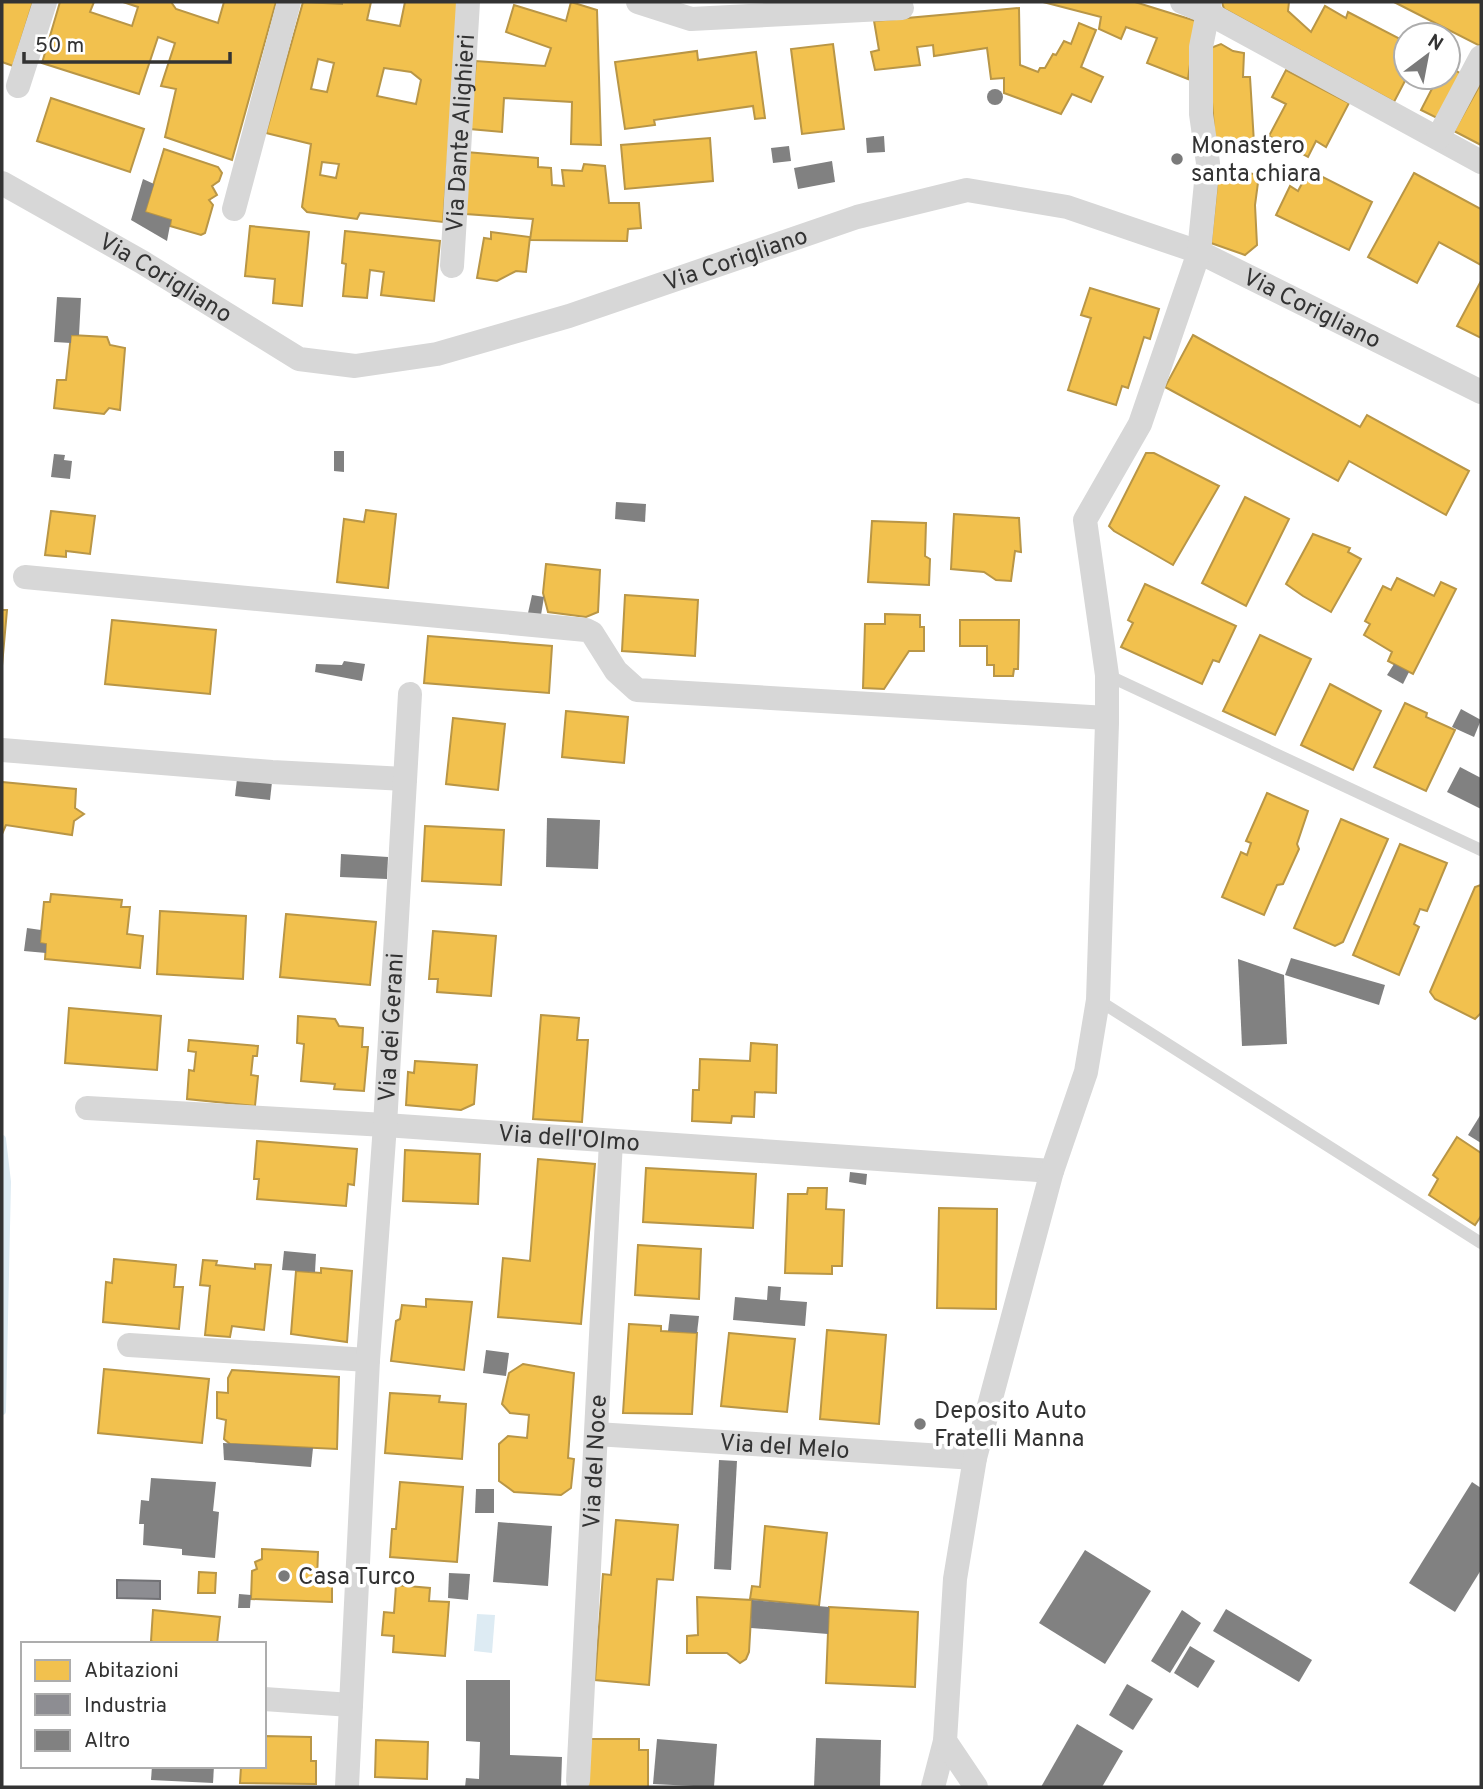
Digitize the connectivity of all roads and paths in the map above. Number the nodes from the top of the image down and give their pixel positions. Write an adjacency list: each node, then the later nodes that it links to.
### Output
1 (45, 2): 9 (street)
2 (289, 2): 13 (street)
3 (468, 2): 15 (street, Via Dante Alighieri)
4 (638, 2): 7 (street)
5 (1182, 2): 6 (street)
6 (1209, 7): 10 (street); 14 (street)
7 (902, 8)
8 (1481, 57): 10 (street)
9 (18, 86)
10 (1438, 138): 11 (street)
11 (1481, 162)
12 (2, 183): 14 (street, Via Corigliano)
13 (234, 209)
14 (1199, 252): 16 (street, Via Corigliano); 18 (street)
15 (452, 266)
16 (1481, 392)
17 (25, 578): 20 (street)
18 (1107, 675): 20 (street); 23 (lane)
19 (410, 694): 22 (street, Via dei Gerani)
20 (1107, 718): 24 (street)
21 (2, 750): 22 (street)
22 (405, 779): 26 (street, Via dei Gerani)
23 (1481, 850)
24 (1097, 1000): 28 (street); 29 (lane)
25 (87, 1108): 26 (street, Via dell'Olmo)
26 (386, 1125): 27 (street, Via dell'Olmo); 31 (street, Via dei Gerani)
27 (611, 1141): 28 (street, Via dell'Olmo); 32 (street, Via del Noce)
28 (1052, 1171): 33 (street)
29 (1481, 1243)
30 (129, 1345): 31 (street)
31 (368, 1360): 35 (street, Via dei Gerani)
32 (596, 1434): 33 (street, Via del Melo); 37 (street, Via del Noce)
33 (975, 1458): 36 (street)
34 (266, 1699): 35 (street)
35 (351, 1705): 38 (street, Via dei Gerani)
36 (945, 1741): 39 (street); 40 (street)
37 (578, 1781)
38 (347, 1786)
39 (933, 1787)
40 (976, 1787)

